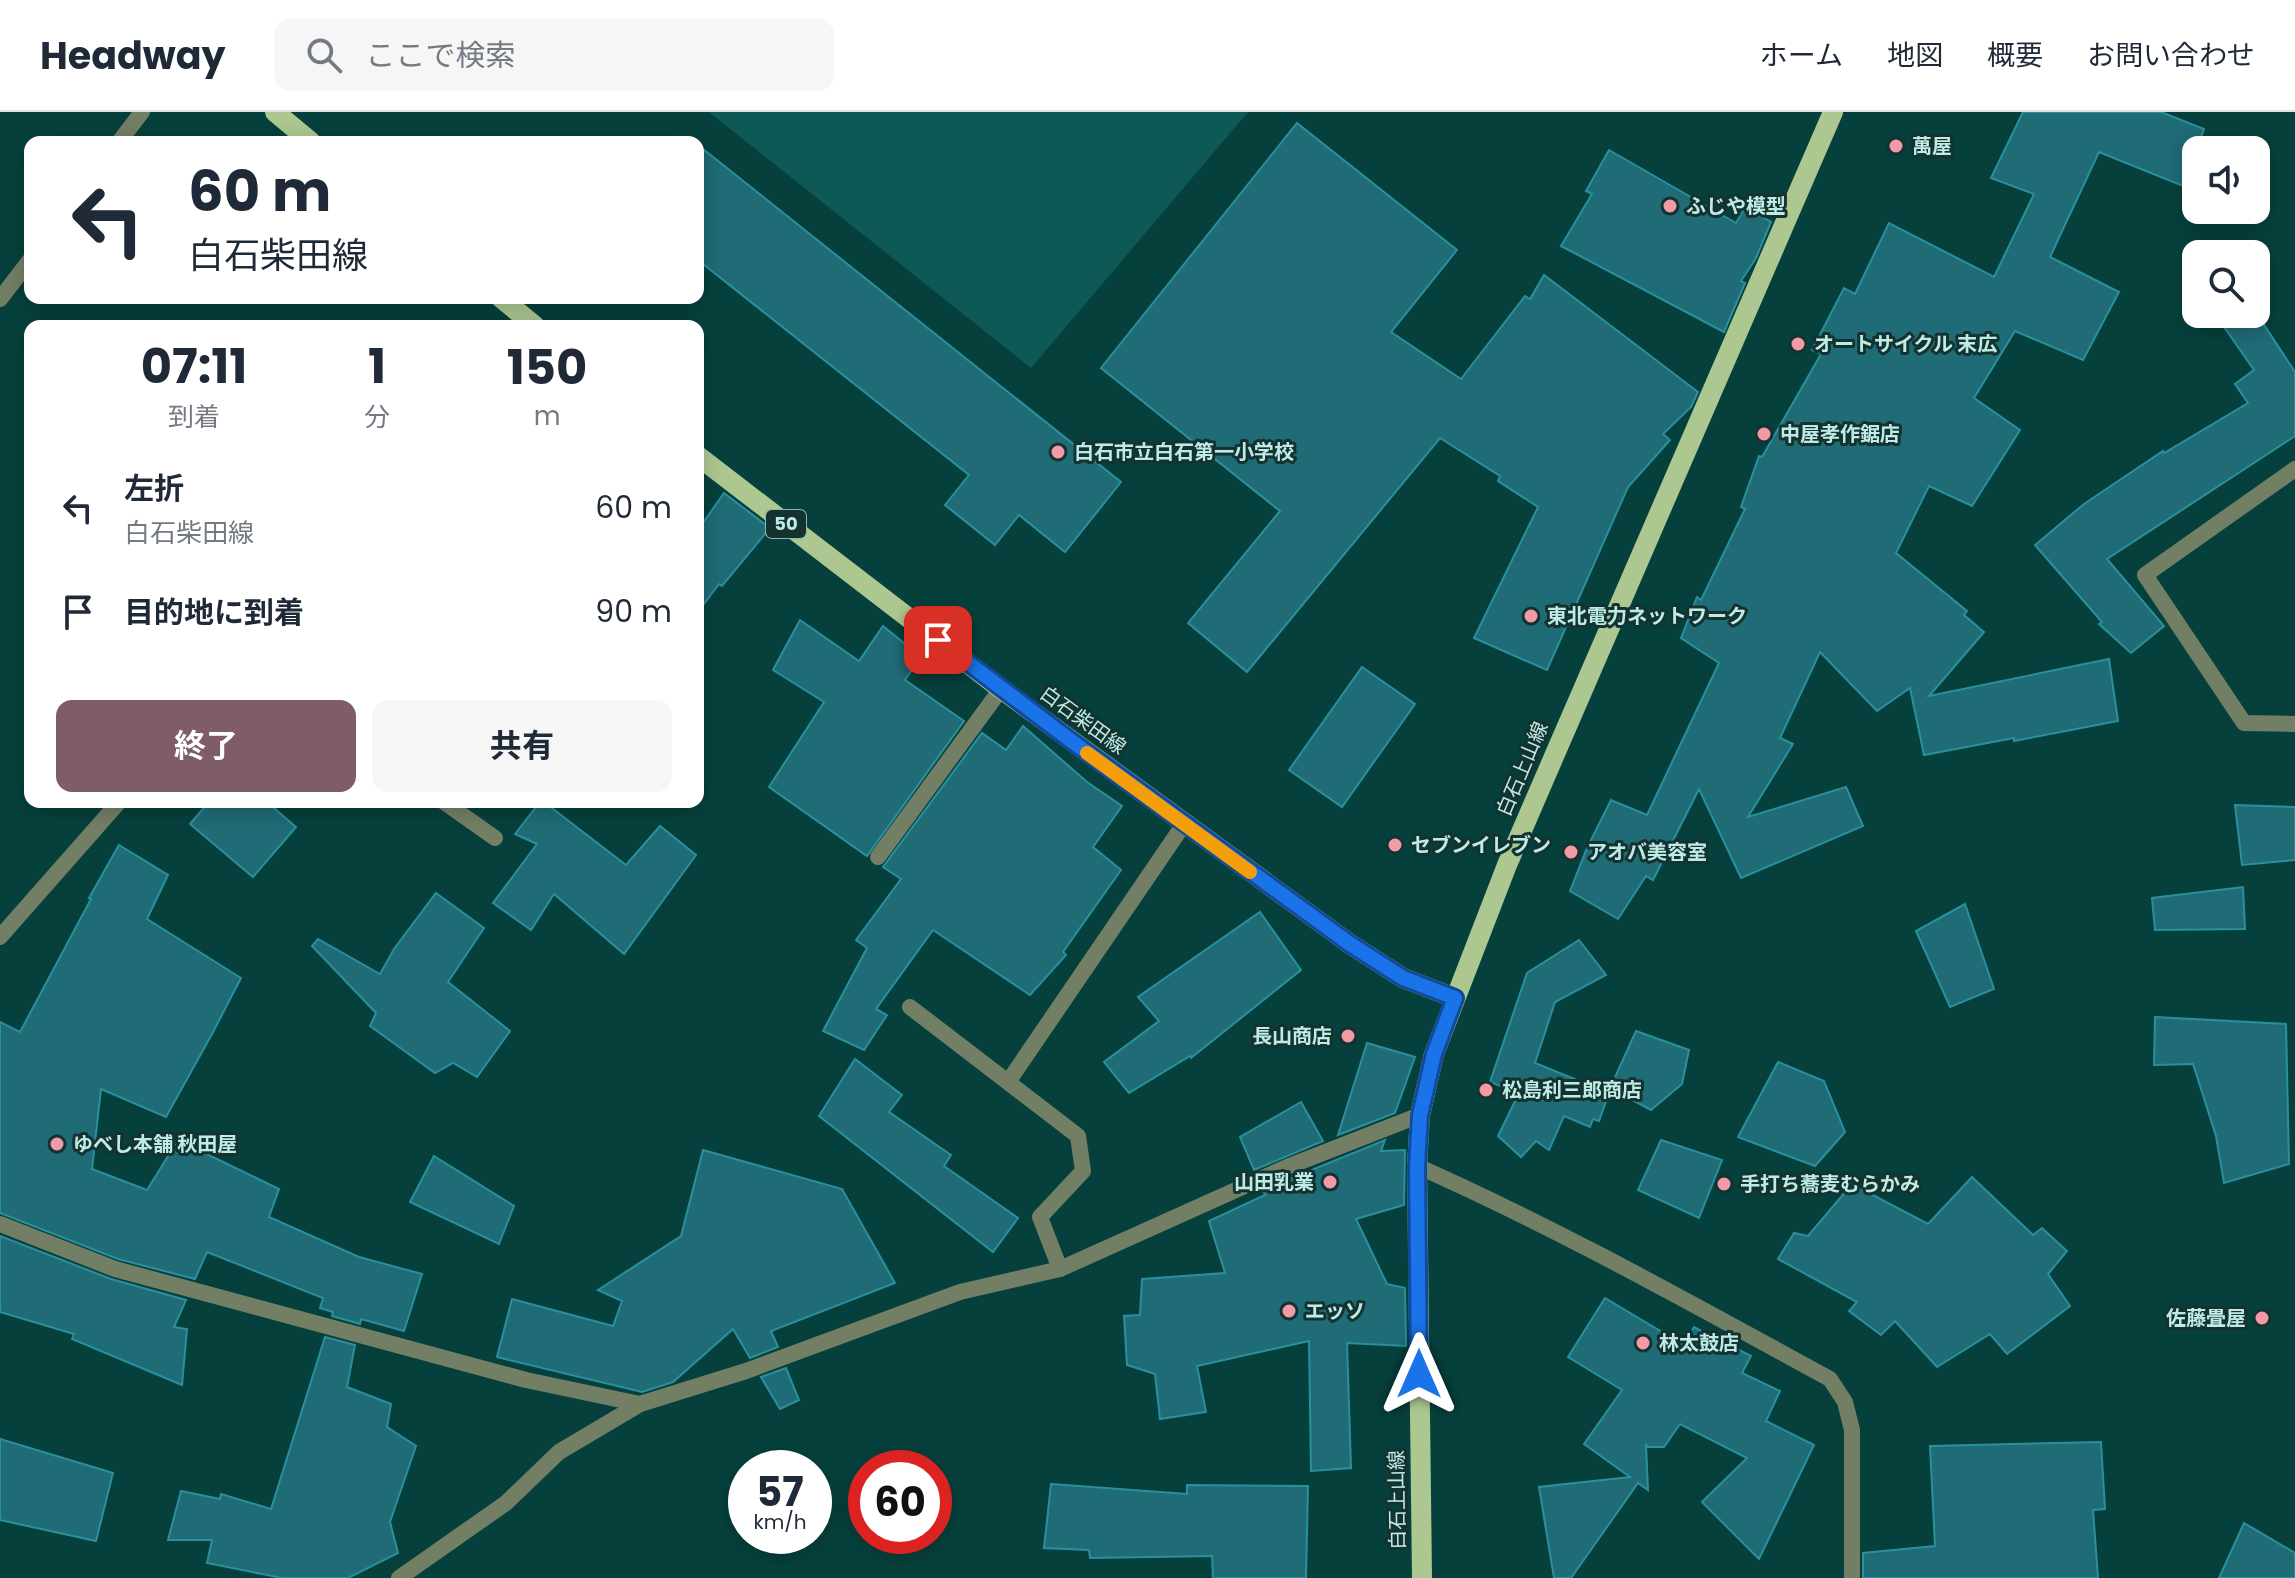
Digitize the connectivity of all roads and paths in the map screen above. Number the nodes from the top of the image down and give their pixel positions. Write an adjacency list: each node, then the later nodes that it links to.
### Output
1 (142, 112): 4 (street)
2 (275, 112): 5 (main road)
3 (1833, 112): 20 (main road, 白石上山線)
4 (124, 136)
5 (304, 136)
6 (24, 268): 7 (street)
7 (0, 299)
8 (508, 304): 9 (main road)
9 (528, 320)
10 (704, 461): 12 (main road, 白石柴田線 / 50)
11 (2295, 469): 13 (street)
12 (1001, 689): 16 (main road, 白石柴田線 / 50); 18 (street)
13 (2295, 724)
14 (114, 808): 19 (street)
15 (452, 808): 17 (street)
16 (1184, 824): 20 (main road, 白石柴田線 / 50); 22 (street)
17 (495, 838)
18 (878, 857)
19 (0, 937)
20 (1455, 998): 23 (main road, 白石上山線)
21 (910, 1007): 22 (street)
22 (1008, 1082): 26 (street)
23 (1420, 1115): 24 (main road, 白石上山線); 26 (street)
24 (1417, 1166): 29 (main road, 白石上山線); 30 (street)
25 (0, 1224): 27 (street)
26 (1060, 1269): 27 (street)
27 (640, 1404): 28 (street)
28 (399, 1578)
29 (1422, 1578)
30 (1852, 1578)

